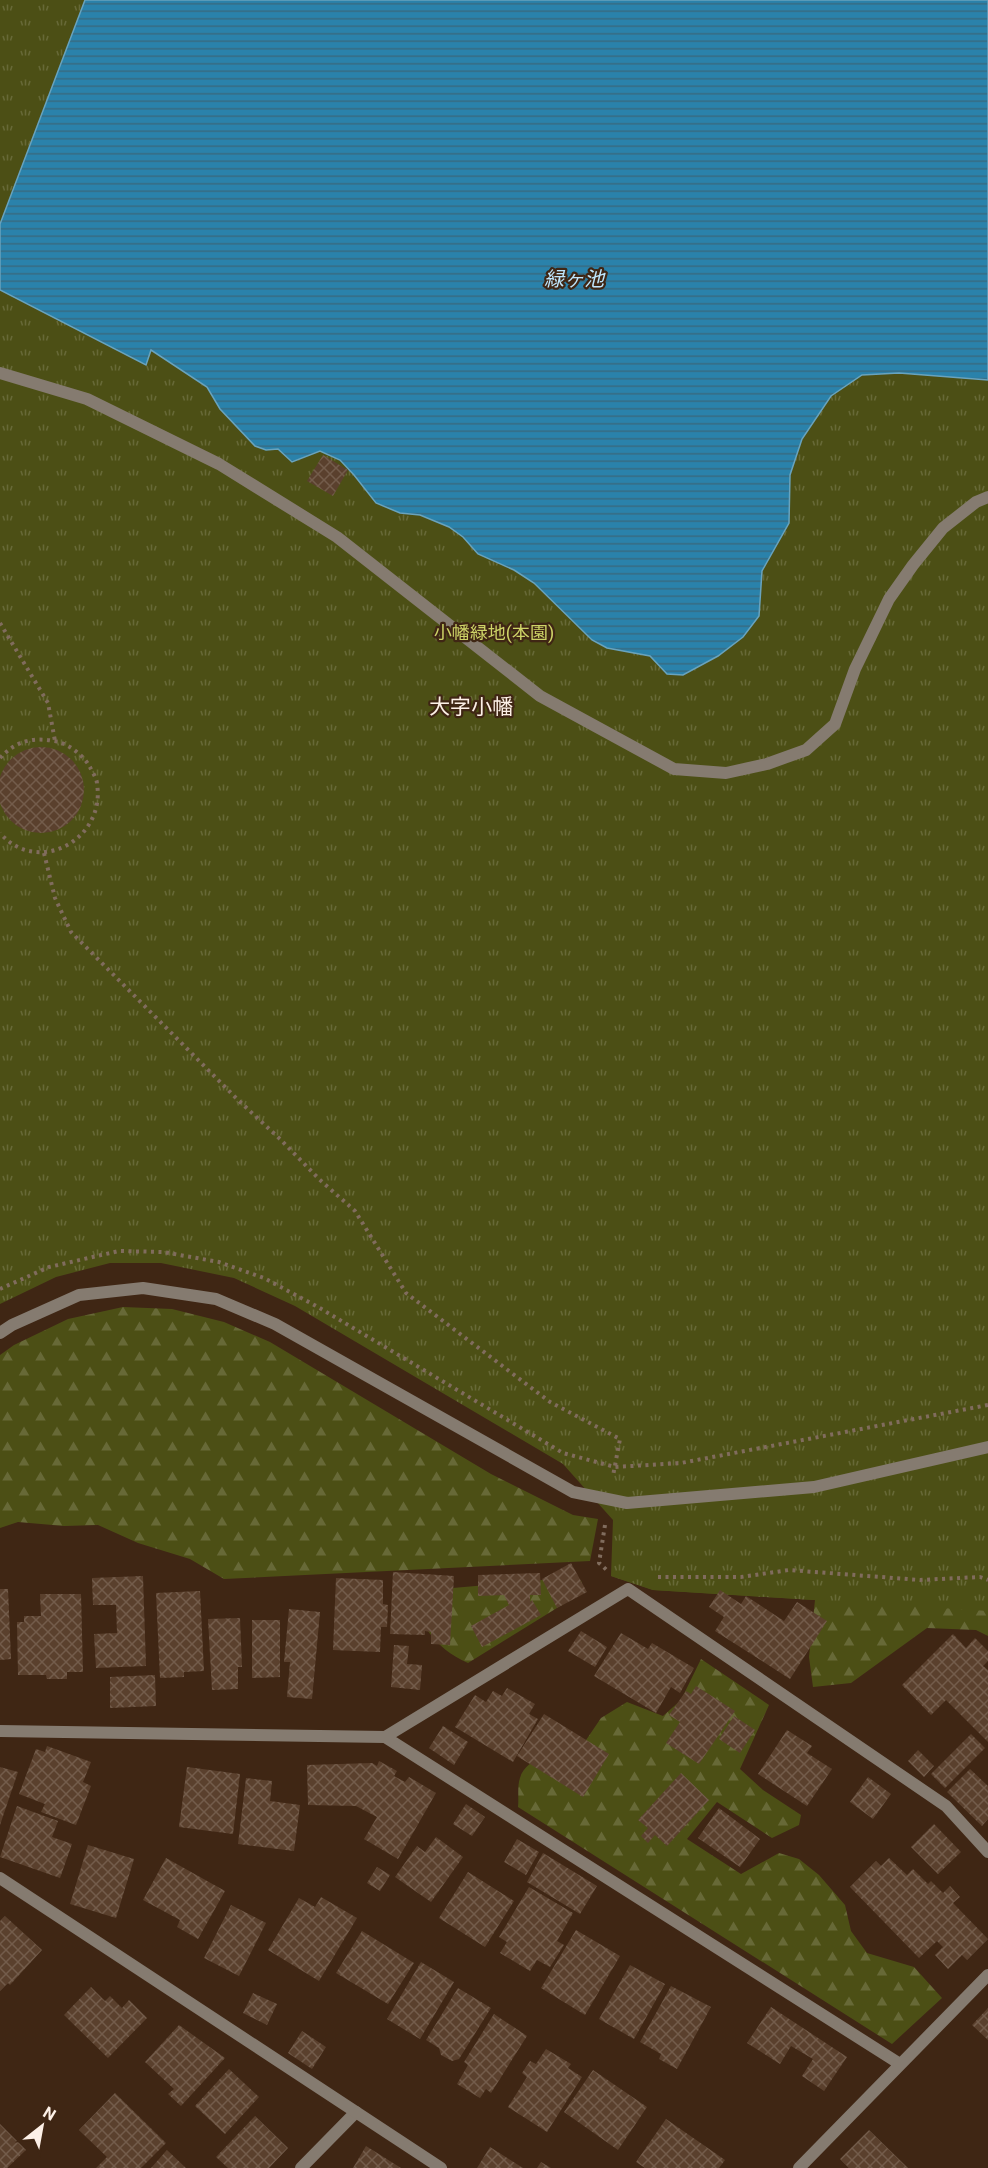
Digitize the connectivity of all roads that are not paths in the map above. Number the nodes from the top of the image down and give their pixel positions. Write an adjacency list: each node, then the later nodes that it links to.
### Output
1 (0, 373): 2 (street)
2 (988, 497)
3 (0, 1333): 4 (street)
4 (988, 1447)
5 (0, 1731): 6 (street)
6 (385, 1737): 7 (street); 10 (street)
7 (988, 1852)
8 (0, 1878): 11 (street)
9 (988, 1975): 10 (street)
10 (900, 2064): 14 (street)
11 (356, 2112): 12 (street); 13 (street)
12 (301, 2168)
13 (441, 2168)
14 (799, 2168)

